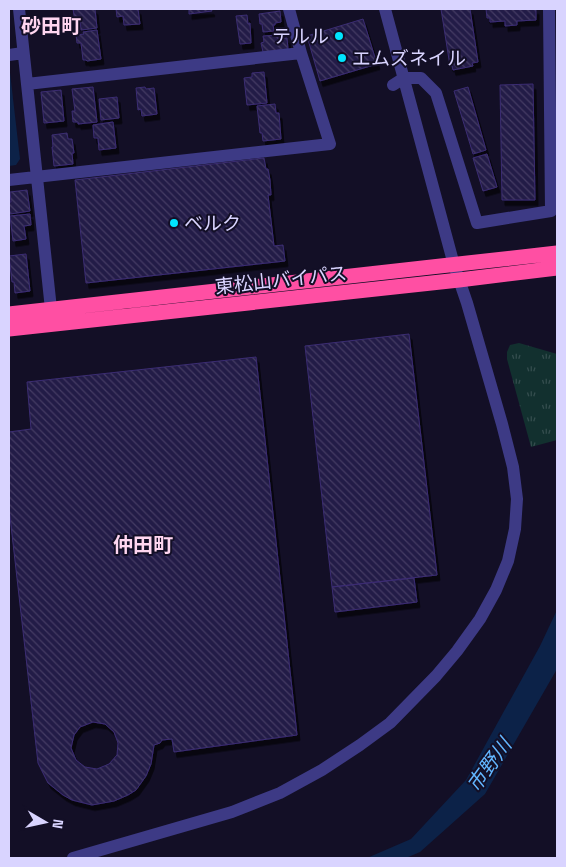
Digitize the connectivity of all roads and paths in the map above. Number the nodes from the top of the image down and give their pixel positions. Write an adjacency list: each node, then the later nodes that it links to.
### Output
1 (19, 9): 5 (street)
2 (289, 9): 6 (street)
3 (385, 9): 8 (street)
4 (549, 9): 8 (street)
5 (23, 53): 7 (street); 9 (street)
6 (301, 53): 9 (street); 11 (street)
7 (9, 54)
8 (404, 78): 10 (street); 14 (street)
9 (27, 84): 11 (street)
10 (393, 85)
11 (36, 176): 12 (street); 17 (street)
12 (9, 180)
13 (557, 253): 14 (highway, 東松山バイパス)
14 (454, 265): 16 (street); 17 (highway, 東松山バイパス)
15 (557, 268): 16 (highway, 東松山バイパス)
16 (459, 280): 19 (highway, 東松山バイパス); 20 (street)
17 (51, 309): 18 (highway, 東松山バイパス)
18 (9, 314)
19 (9, 329)
20 (74, 858)

